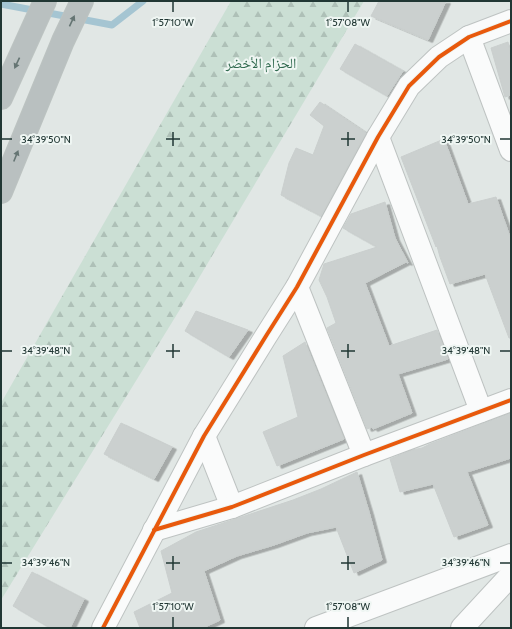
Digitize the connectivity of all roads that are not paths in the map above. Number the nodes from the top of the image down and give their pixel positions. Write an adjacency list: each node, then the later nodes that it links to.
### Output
1 (45, 1): 5 (highway, one-way to 5)
2 (82, 1): 8 (highway, one-way to 2)
3 (511, 21): 4 (street)
4 (469, 37): 6 (street); 7 (street)
5 (1, 98)
6 (378, 137): 9 (street); 11 (street)
7 (511, 150)
8 (1, 192)
9 (297, 287): 12 (street); 13 (street)
10 (511, 400): 11 (street)
11 (481, 411): 13 (street)
12 (204, 436): 14 (street); 15 (street)
13 (364, 455): 14 (street)
14 (232, 507): 15 (street)
15 (154, 530): 18 (street)
16 (511, 555): 19 (street)
17 (511, 575): 20 (street)
18 (111, 622)
19 (316, 628)
20 (462, 628)

